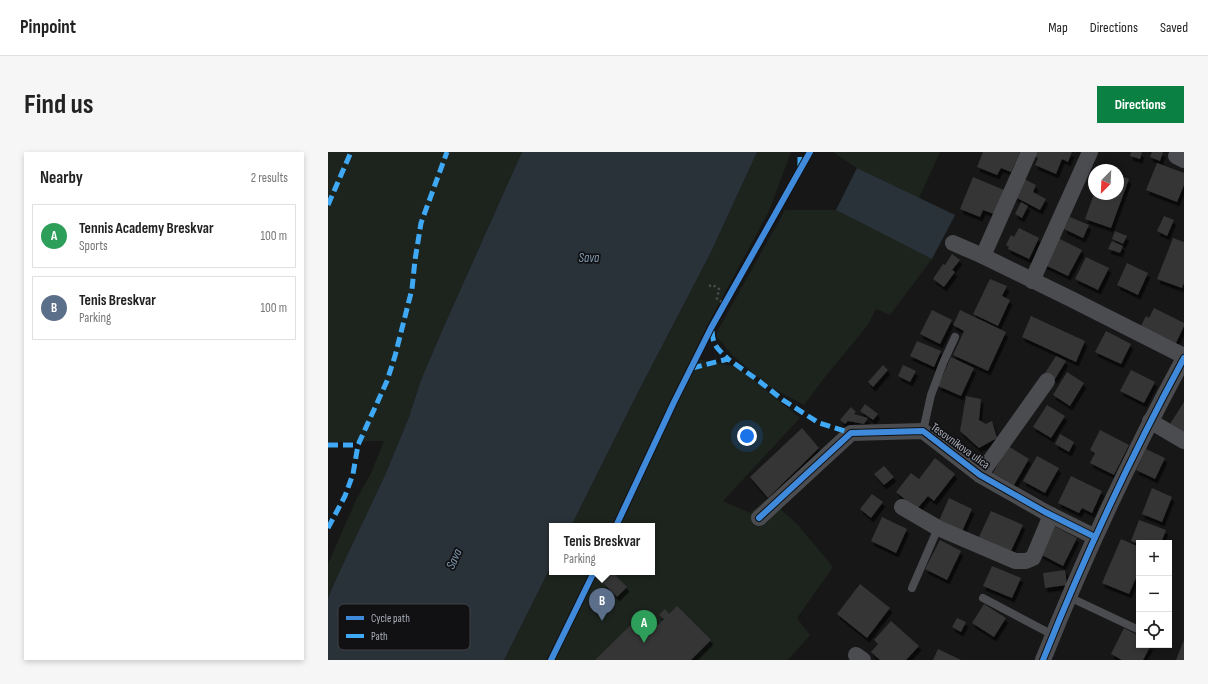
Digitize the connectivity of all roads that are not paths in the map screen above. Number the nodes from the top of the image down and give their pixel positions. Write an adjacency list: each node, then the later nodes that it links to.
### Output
1 (1029, 152): 4 (street)
2 (1090, 152): 5 (street)
3 (953, 243): 4 (street)
4 (983, 256): 5 (street)
5 (1032, 281): 7 (street)
6 (955, 337): 10 (lane)
7 (1184, 357): 9 (street)
8 (1047, 381): 12 (street)
9 (1150, 421): 11 (street); 17 (street)
10 (923, 431): 12 (street, Tesovnikova ulica); 15 (street, Tesovnikova ulica)
11 (1184, 442)
12 (980, 475): 14 (street, Tesovnikova ulica)
13 (902, 507): 16 (street)
14 (1051, 515): 16 (street); 17 (street, Tesovnikova ulica)
15 (759, 518)
16 (938, 528): 18 (lane)
17 (1096, 537): 19 (street)
18 (912, 588)
19 (1069, 597): 21 (lane); 22 (street)
20 (983, 598): 22 (lane)
21 (1136, 629)
22 (1053, 635): 23 (street)
23 (1042, 660)

